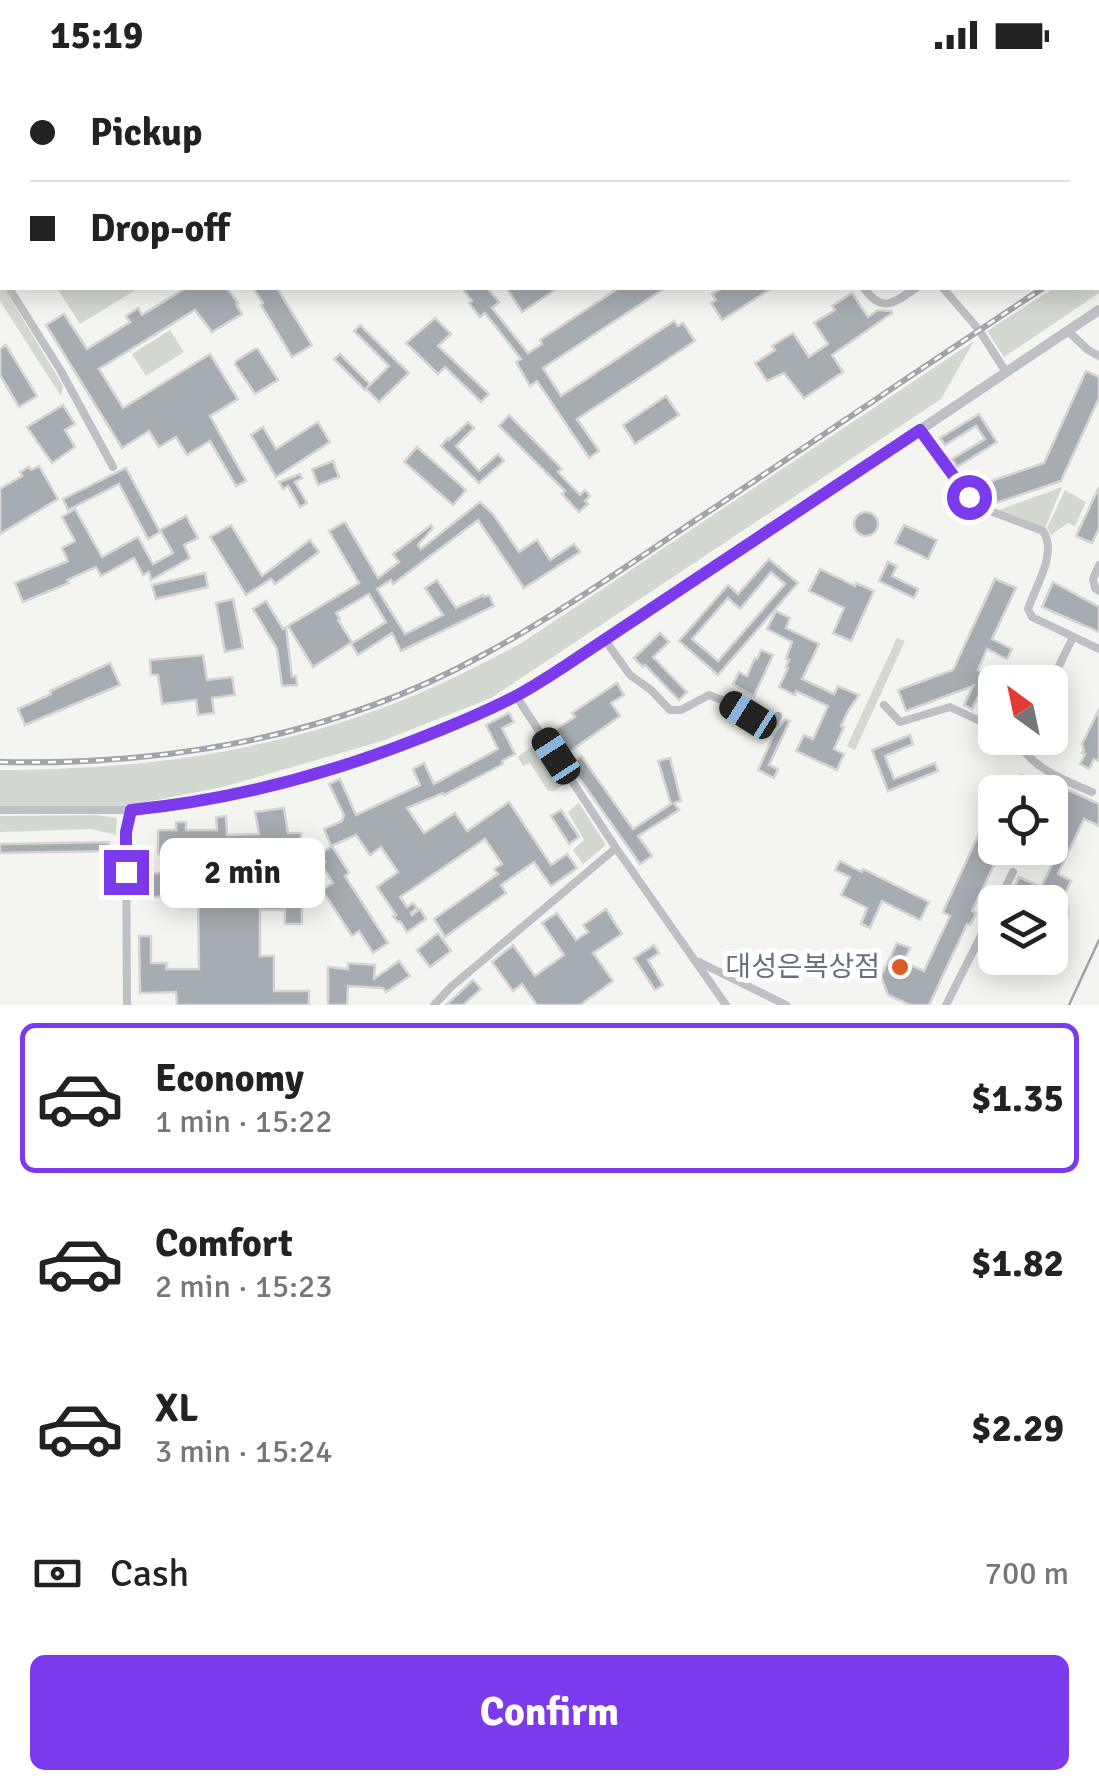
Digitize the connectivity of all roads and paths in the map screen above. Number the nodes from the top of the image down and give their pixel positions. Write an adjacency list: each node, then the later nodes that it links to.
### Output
1 (11, 290): 10 (street)
2 (866, 290): 3 (street)
3 (913, 290)
4 (949, 290): 8 (street)
5 (1099, 310): 6 (street)
6 (1068, 331): 7 (street); 8 (street)
7 (1099, 356)
8 (1006, 372): 9 (street)
9 (920, 430): 13 (street); 14 (street)
10 (113, 467)
11 (1099, 565): 12 (street)
12 (1099, 591)
13 (1072, 637): 15 (street); 16 (street)
14 (604, 640): 17 (street); 19 (street)
15 (1099, 649)
16 (1059, 665)
17 (516, 696): 24 (street); 25 (street)
18 (884, 704): 20 (street)
19 (778, 716)
20 (978, 720)
21 (1026, 755): 22 (street)
22 (1092, 792)
23 (0, 810): 24 (street)
24 (131, 810): 30 (street)
25 (616, 848): 29 (street); 31 (street)
26 (1013, 872): 27 (street)
27 (1006, 885)
28 (978, 941): 34 (street)
29 (695, 960): 32 (street); 33 (street)
30 (127, 1005)
31 (434, 1005)
32 (726, 1005)
33 (786, 1005)
34 (946, 1005)

